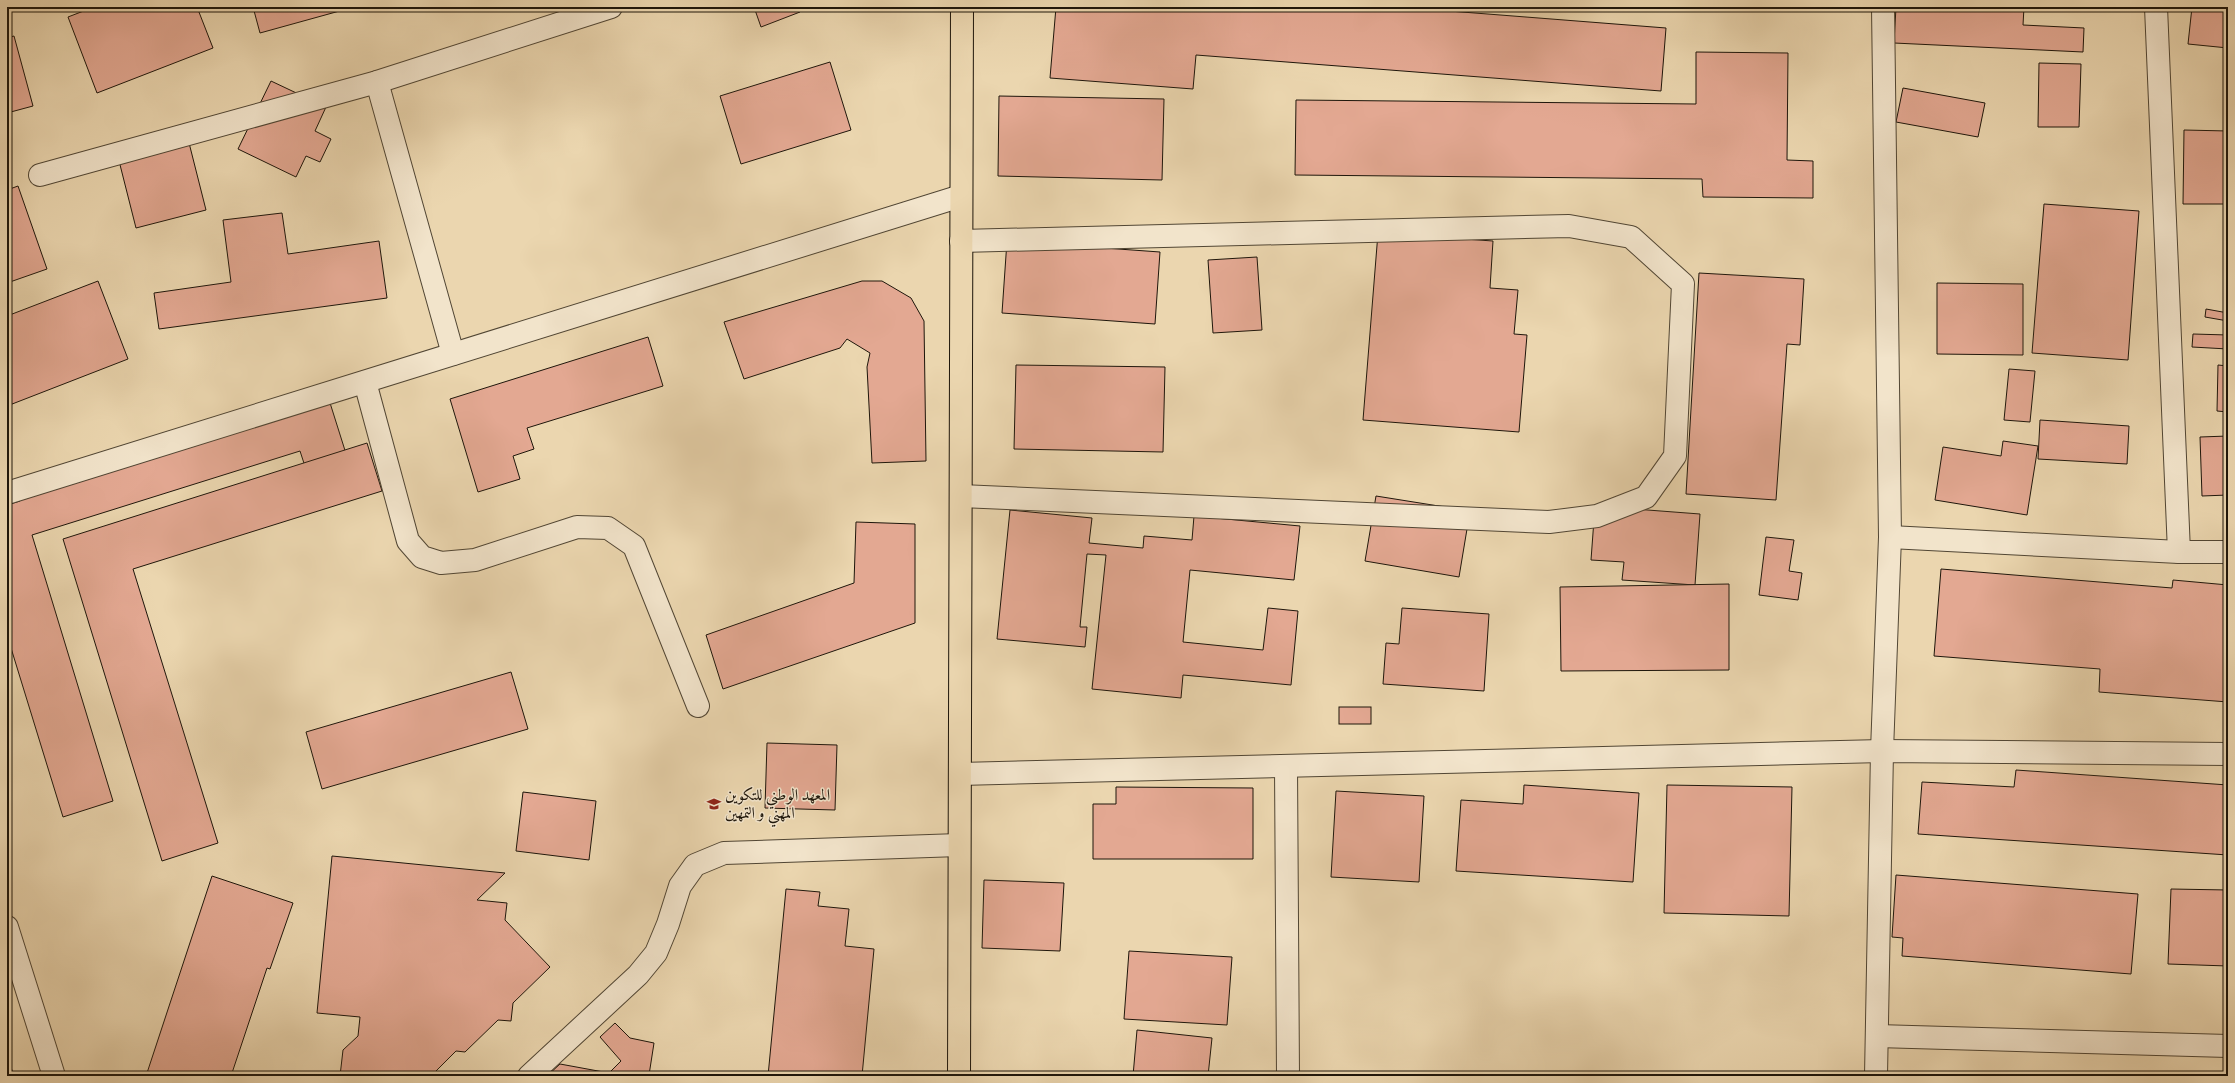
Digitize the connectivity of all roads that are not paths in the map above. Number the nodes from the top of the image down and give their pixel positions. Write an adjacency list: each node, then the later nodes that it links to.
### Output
1 (611, 7): 5 (street)
2 (962, 7): 7 (main road)
3 (1883, 7): 13 (street)
4 (2156, 7): 14 (street)
5 (377, 82): 6 (street); 9 (street)
6 (40, 175)
7 (961, 196): 8 (main road); 9 (street)
8 (961, 241): 12 (main road); 12 (street)
9 (453, 354): 10 (street)
10 (365, 382): 11 (street); 16 (street)
11 (7, 493)
12 (961, 496): 20 (main road)
13 (1890, 537): 14 (street); 17 (street)
14 (2179, 552): 15 (street)
15 (2228, 552)
16 (698, 706)
17 (1882, 751): 18 (street); 19 (street); 23 (street)
18 (2228, 754)
19 (1286, 767): 20 (street); 28 (street)
20 (960, 774): 21 (main road)
21 (959, 844): 26 (street); 27 (main road)
22 (7, 927): 25 (street)
23 (1877, 1036): 24 (street); 29 (street)
24 (2228, 1046)
25 (54, 1076)
26 (529, 1076)
27 (959, 1076)
28 (1288, 1076)
29 (1876, 1076)

